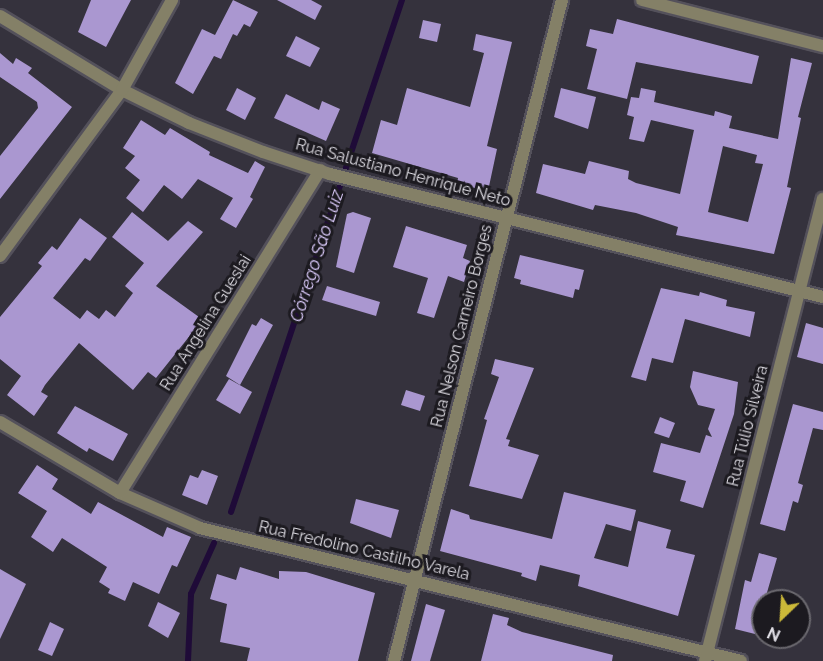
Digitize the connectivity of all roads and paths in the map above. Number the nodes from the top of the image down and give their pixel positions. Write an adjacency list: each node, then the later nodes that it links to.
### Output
1 (172, 0): 6 (street)
2 (562, 0): 9 (street, Rua Nelson Carneiro Borges)
3 (642, 0): 5 (street)
4 (0, 16): 6 (street, Rua Salustiano Henrique Neto)
5 (823, 46)
6 (122, 90): 7 (street, Rua Salustiano Henrique Neto); 10 (street)
7 (325, 172): 9 (street, Rua Salustiano Henrique Neto); 14 (street, Rua Angelina Gueslai)
8 (823, 199): 11 (street, Rua Túlio Silveira)
9 (507, 218): 11 (street, Rua Salustiano Henrique Neto); 15 (street, Rua Nelson Carneiro Borges)
10 (0, 256)
11 (800, 291): 12 (street, Rua Salustiano Henrique Neto); 16 (street, Rua Túlio Silveira)
12 (823, 297)
13 (0, 422): 14 (street, Rua Fredolino Castilho Varela)
14 (120, 493): 15 (street, Rua Fredolino Castilho Varela)
15 (415, 579): 16 (street, Rua Fredolino Castilho Varela); 17 (street, Rua Nelson Carneiro Borges)
16 (706, 657): 18 (street, Rua Fredolino Castilho Varela)
17 (394, 661)
18 (741, 661)

